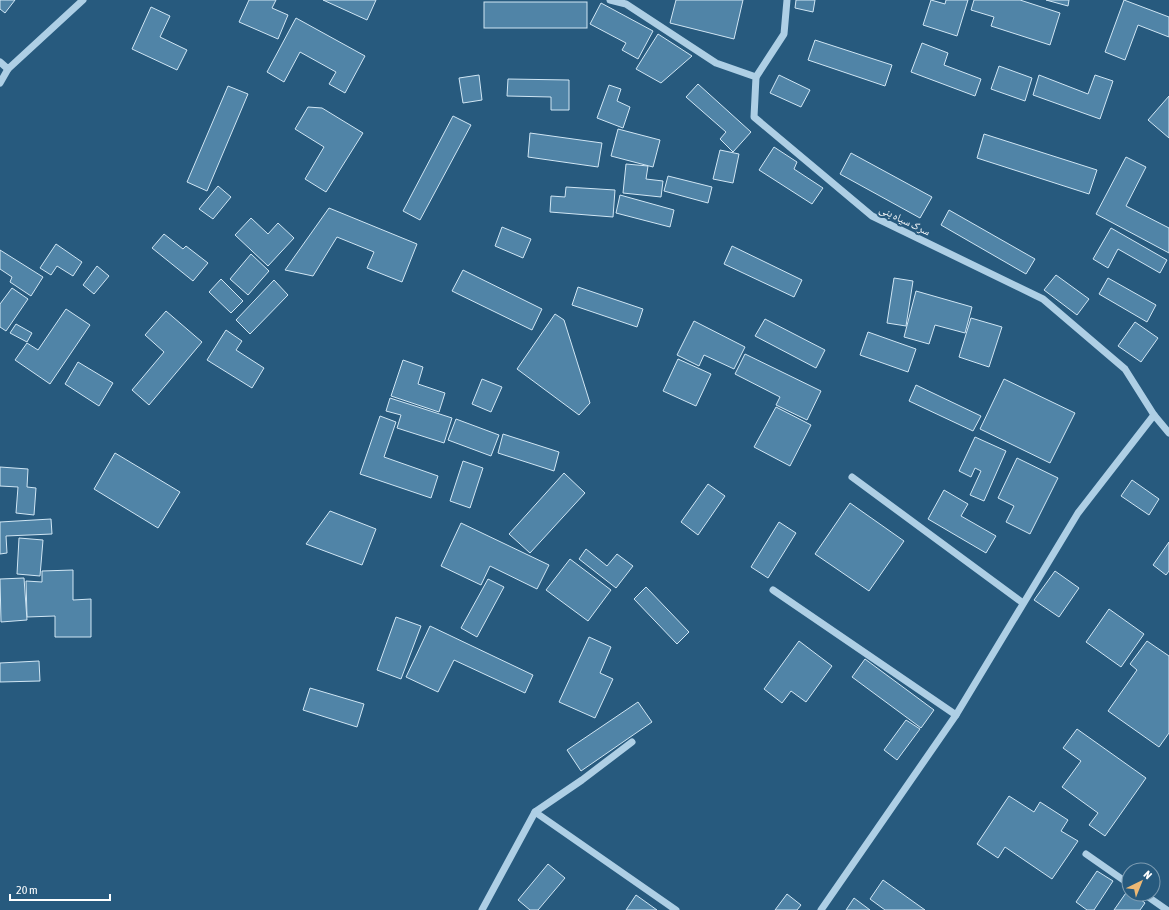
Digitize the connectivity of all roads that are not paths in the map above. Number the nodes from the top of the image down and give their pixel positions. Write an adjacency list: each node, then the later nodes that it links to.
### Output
1 (84, 0): 5 (street)
2 (610, 0): 6 (street)
3 (787, 0): 6 (street)
4 (0, 62): 5 (street)
5 (8, 69): 7 (street)
6 (756, 77): 8 (street, سرک سیاه بنی)
7 (0, 83)
8 (1154, 415): 9 (street, سرک سیاه بنی); 12 (street)
9 (1169, 433)
10 (852, 477): 12 (street)
11 (773, 590): 13 (street)
12 (1023, 604): 13 (street)
13 (956, 714): 21 (street)
14 (632, 742): 15 (street)
15 (535, 812): 19 (street); 20 (street)
16 (1086, 854): 17 (street)
17 (1121, 878)
18 (1156, 902): 22 (street)
19 (482, 910)
20 (676, 910)
21 (821, 910)
22 (1167, 910)

